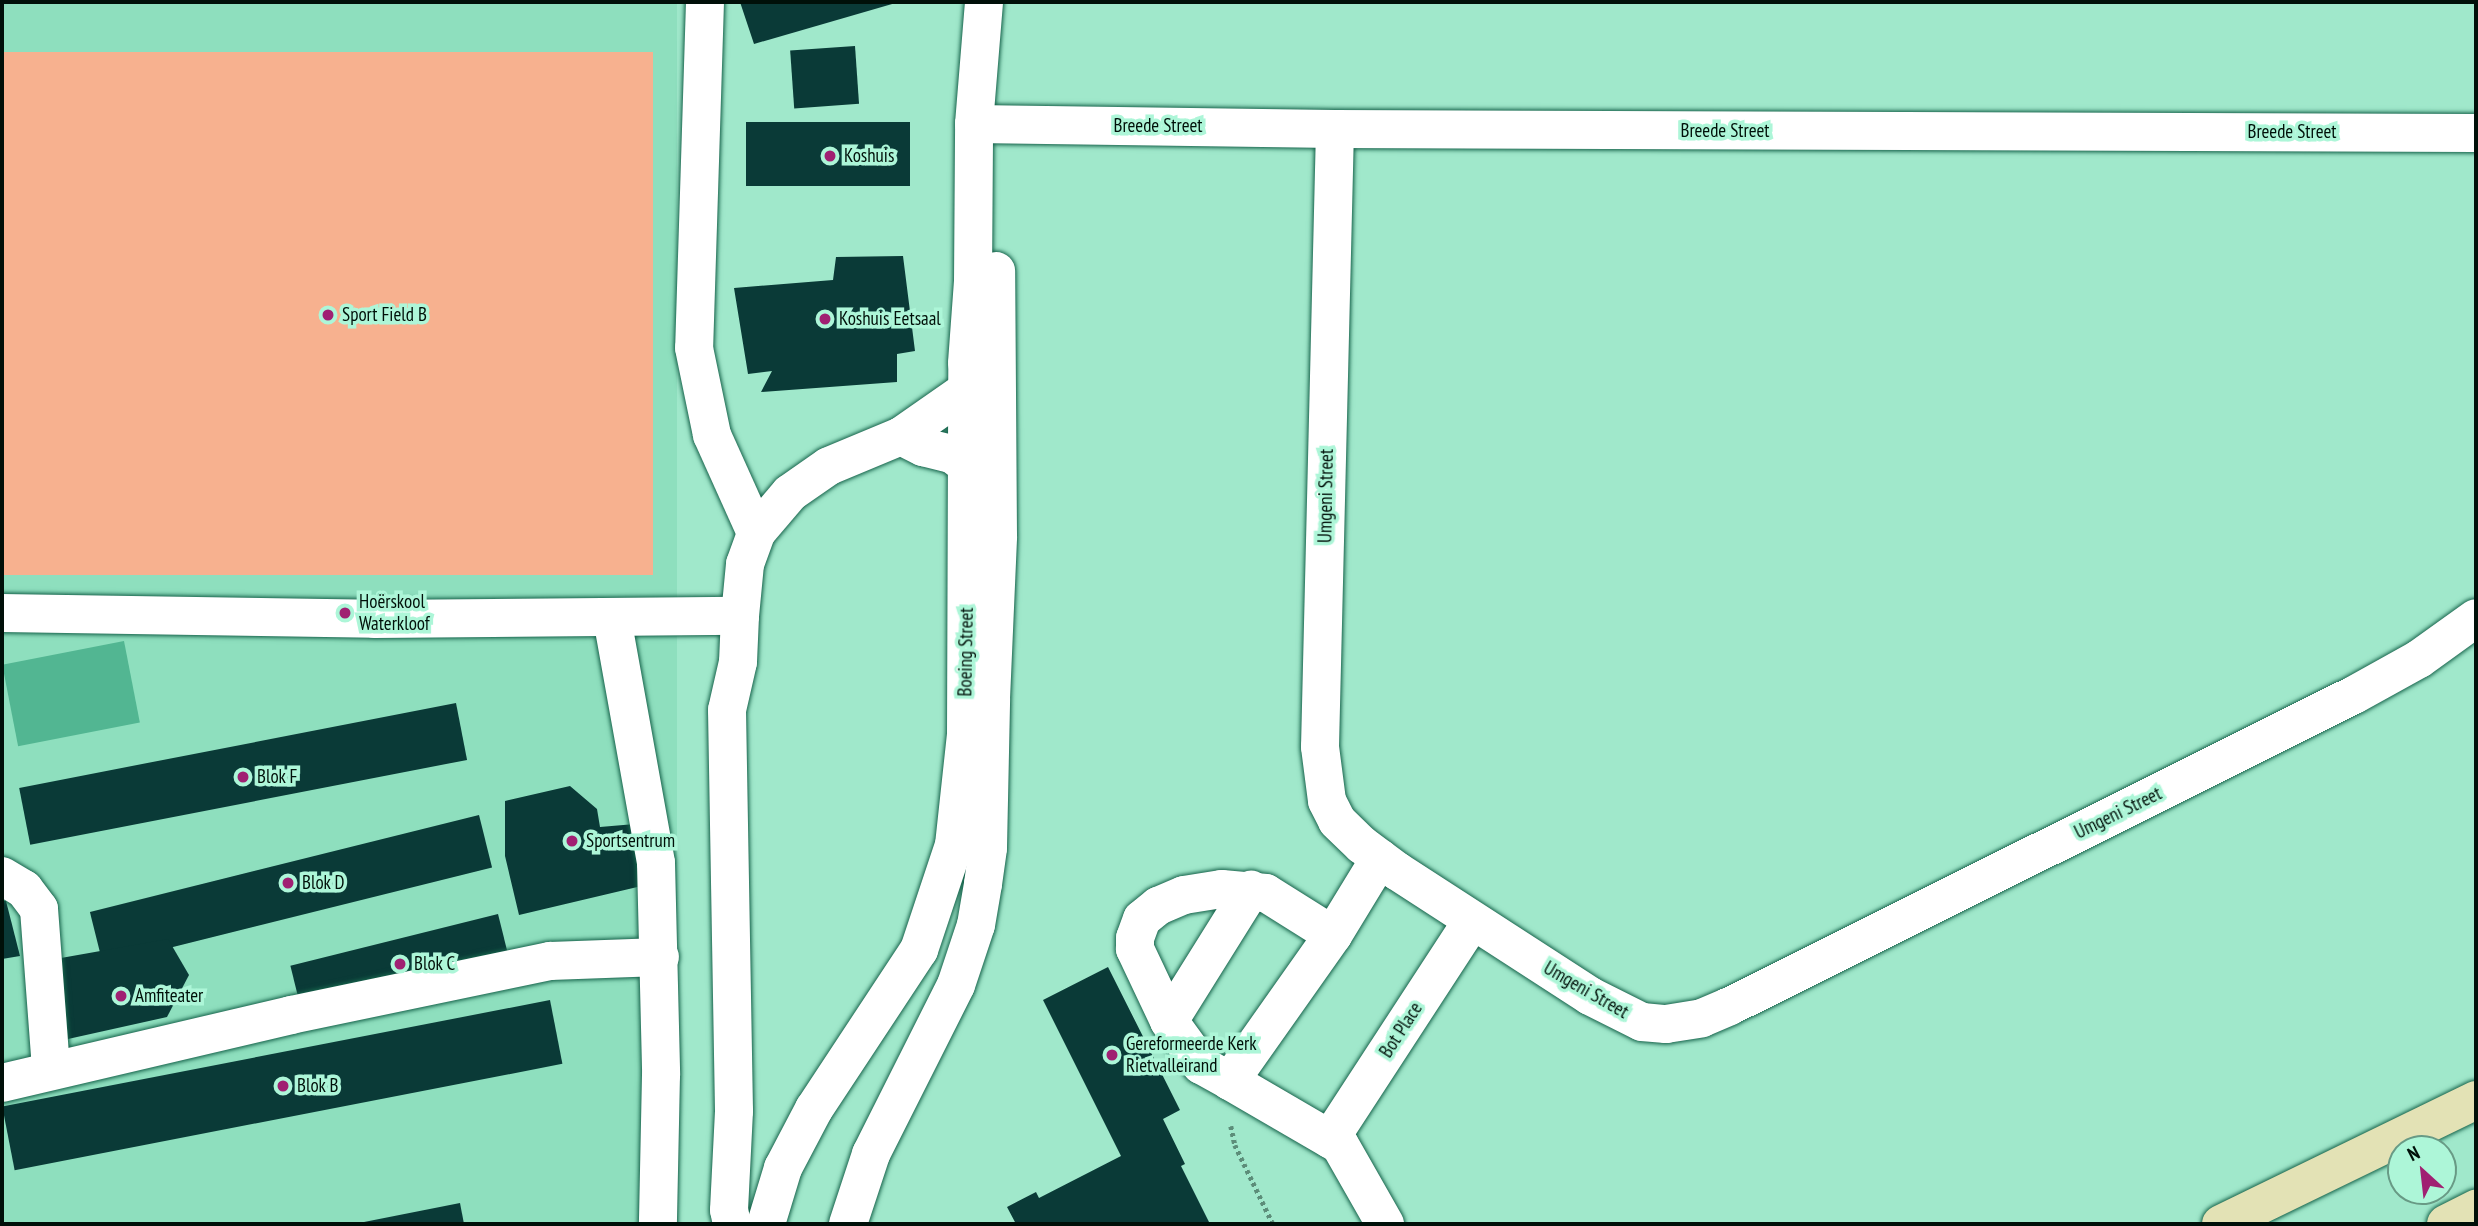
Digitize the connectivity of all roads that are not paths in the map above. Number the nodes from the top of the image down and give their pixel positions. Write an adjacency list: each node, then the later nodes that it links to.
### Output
1 (705, 2): 10 (street)
2 (984, 17): 3 (street, Boeing Street)
3 (985, 125): 4 (street, Breede Street); 6 (street, Boeing Street); 9 (street, Boeing Street)
4 (1335, 129): 5 (street, Breede Street); 15 (street, Umgeni Street)
5 (2476, 133)
6 (967, 390): 7 (street); 8 (street, Boeing Street)
7 (901, 436): 8 (street); 10 (street)
8 (968, 463): 9 (street); 30 (street, Boeing Street)
9 (998, 491): 31 (street, Boeing Street)
10 (756, 533): 12 (street)
11 (2, 613): 13 (street)
12 (740, 616): 13 (street); 29 (street)
13 (612, 618): 20 (street)
14 (2476, 618): 18 (street, Umgeni Street)
15 (1380, 858): 18 (street, Umgeni Street); 19 (street)
16 (2, 876): 22 (street)
17 (1251, 890): 19 (street); 21 (street); 21 (street)
18 (1472, 921): 26 (street, Bot Place)
19 (1333, 935): 23 (street)
20 (660, 957): 22 (street); 28 (street)
21 (1169, 1021): 23 (street)
22 (51, 1070): 24 (street)
23 (1230, 1081): 26 (street)
24 (2, 1083)
25 (2476, 1100): 33 (main road)
26 (1330, 1139): 32 (street)
27 (2476, 1209): 34 (main road)
28 (658, 1224)
29 (732, 1224)
30 (766, 1224)
31 (848, 1224)
32 (1385, 1224)
33 (2221, 1224)
34 (2446, 1224)

